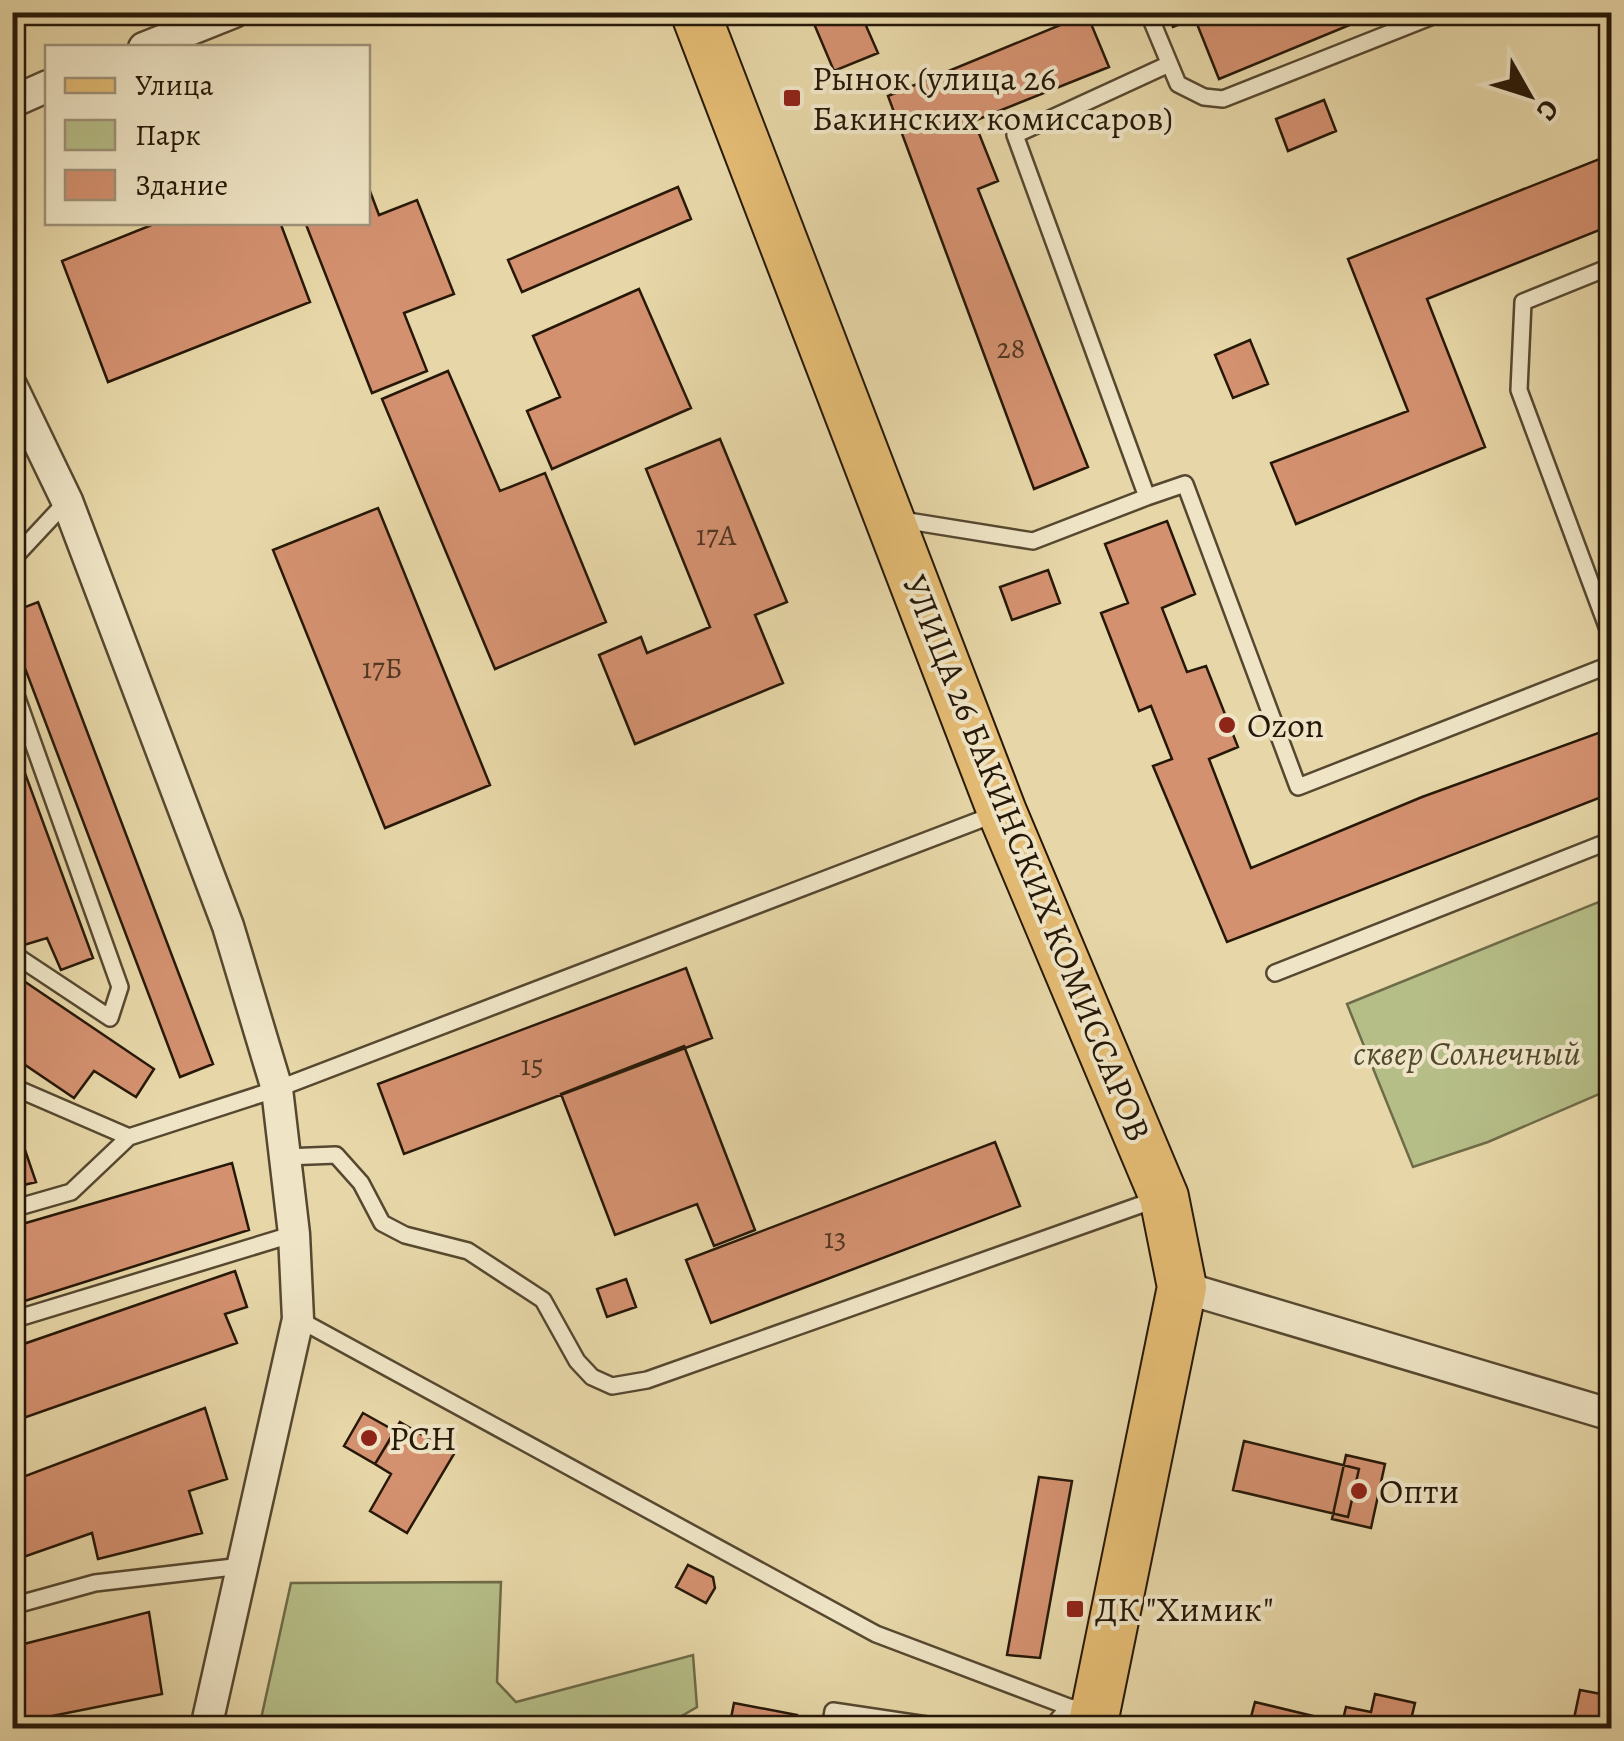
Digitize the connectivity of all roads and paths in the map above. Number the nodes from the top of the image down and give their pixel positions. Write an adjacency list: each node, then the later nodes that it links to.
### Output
1 (234, 12): 5 (street)
2 (696, 12): 13 (main road, УЛИЦА 26 БАКИНСКИХ КОМИССАРОВ)
3 (1148, 12): 6 (lane)
4 (1443, 12): 6 (lane)
5 (159, 32)
6 (1167, 65): 11 (lane)
7 (45, 87): 8 (street)
8 (12, 102)
9 (1612, 266): 15 (lane)
10 (12, 387): 12 (street)
11 (1147, 497): 13 (lane); 16 (lane)
12 (67, 501): 14 (lane); 23 (street)
13 (891, 518): 18 (main road, УЛИЦА 26 БАКИНСКИХ КОМИССАРОВ)
14 (12, 560)
15 (1612, 640)
16 (1612, 664)
17 (12, 684): 20 (lane)
18 (1002, 812): 23 (lane); 26 (main road, УЛИЦА 26 БАКИНСКИХ КОМИССАРОВ)
19 (1612, 840): 21 (lane)
20 (12, 953)
21 (1275, 973)
22 (14, 1088): 24 (lane)
23 (277, 1089): 24 (lane); 25 (street)
24 (129, 1136): 27 (lane)
25 (285, 1157): 26 (lane); 28 (street)
26 (1164, 1196): 29 (main road, УЛИЦА 26 БАКИНСКИХ КОМИССАРОВ)
27 (12, 1209)
28 (294, 1234): 30 (street); 31 (lane)
29 (1182, 1287): 32 (street); 35 (main road, УЛИЦА 26 БАКИНСКИХ КОМИССАРОВ)
30 (298, 1319): 33 (street); 35 (lane)
31 (12, 1320)
32 (1612, 1415)
33 (242, 1566): 34 (lane); 36 (street)
34 (12, 1606)
35 (1086, 1715): 40 (lane)
36 (206, 1727): 37 (lane)
37 (128, 1728)
38 (830, 1728): 39 (lane)
39 (947, 1728)
40 (1051, 1728)

